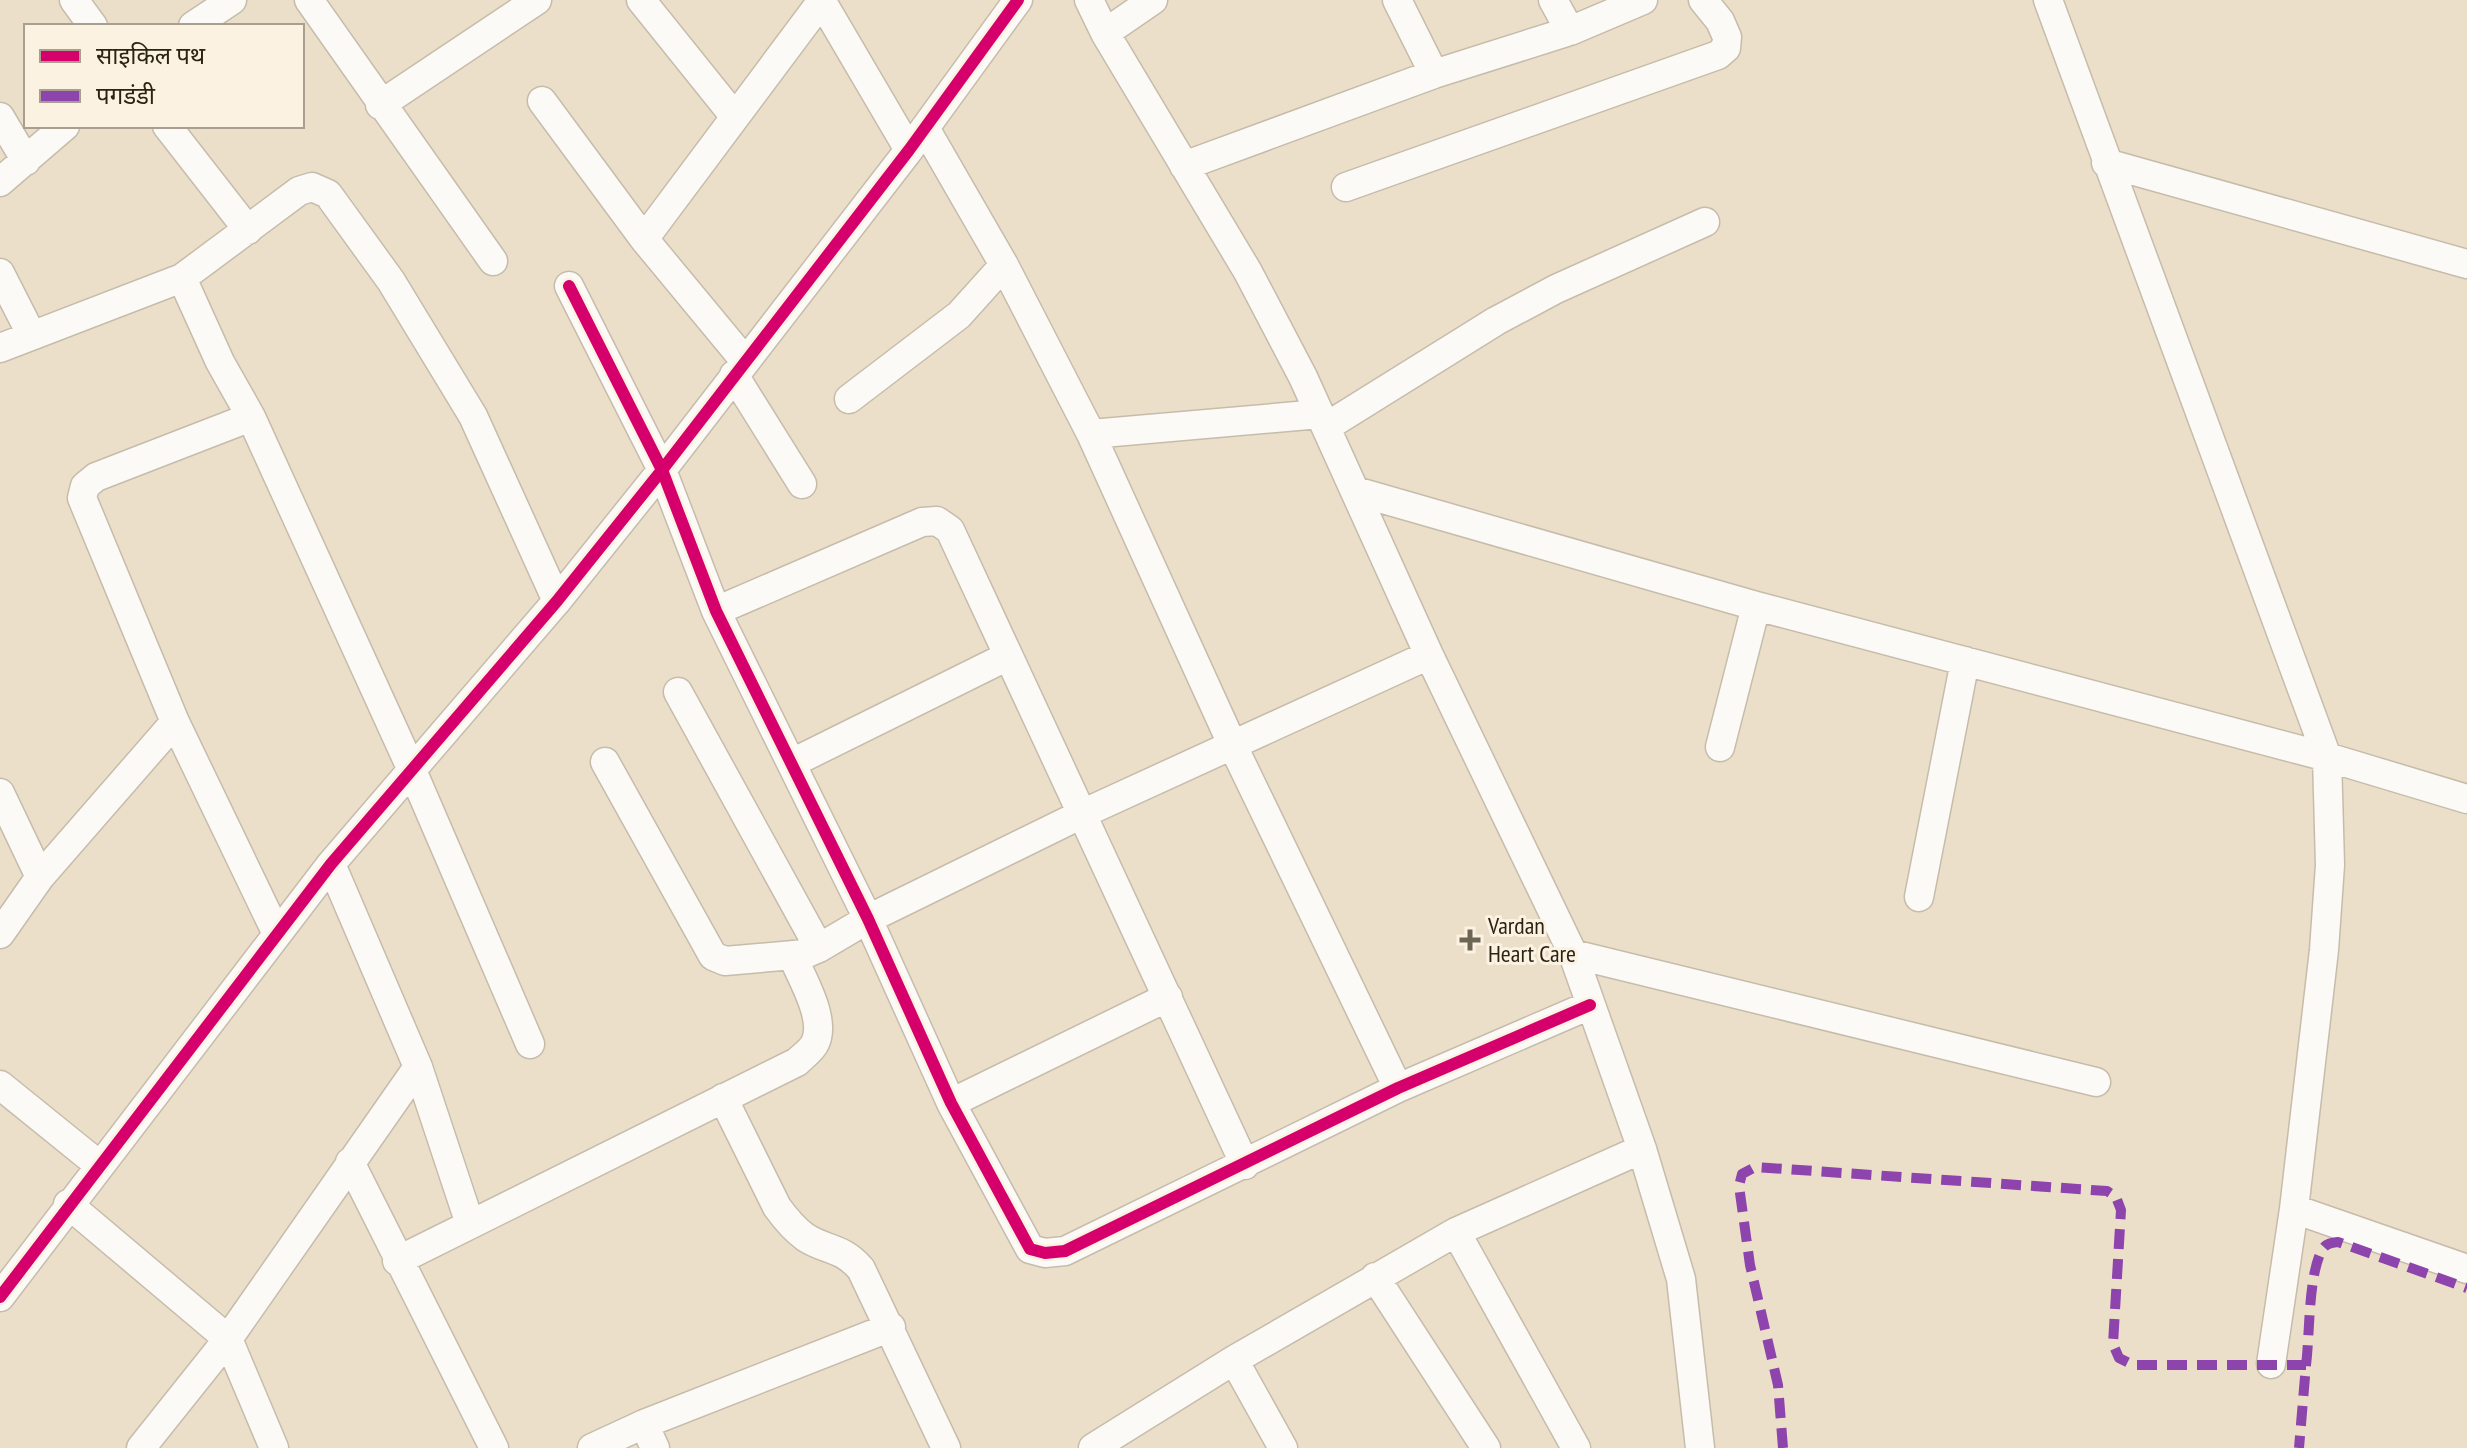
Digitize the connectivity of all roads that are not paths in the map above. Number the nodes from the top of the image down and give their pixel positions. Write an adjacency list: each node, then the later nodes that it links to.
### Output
1 (74, 0): 15 (street)
2 (232, 0): 16 (street)
3 (309, 0): 21 (street)
4 (537, 0): 21 (street)
5 (641, 0): 23 (street)
6 (1018, 0): 26 (street)
7 (1089, 0): 18 (street)
8 (1153, 0): 18 (street)
9 (1397, 0): 19 (street)
10 (1553, 0): 17 (street)
11 (1643, 0): 17 (street)
12 (1703, 0): 31 (street)
13 (2048, 0): 28 (street)
14 (821, 1): 23 (street); 26 (street)
15 (92, 24)
16 (196, 24)
17 (1570, 31): 19 (street)
18 (1105, 33): 29 (street)
19 (1434, 74): 29 (street)
20 (542, 101): 34 (street)
21 (380, 105): 35 (street)
22 (0, 117): 27 (street)
23 (735, 117): 34 (street)
24 (63, 128): 27 (street)
25 (169, 128): 33 (street)
26 (917, 139): 37 (street); 43 (street)
27 (26, 161): 30 (street)
28 (2106, 163): 36 (street); 61 (street)
29 (1184, 166): 46 (street)
30 (0, 182)
31 (1346, 187)
32 (1705, 222): 46 (street)
33 (248, 230): 39 (street); 51 (street)
34 (644, 239): 43 (street)
35 (493, 261)
36 (2467, 264)
37 (1004, 265): 44 (street); 47 (street)
38 (0, 273): 41 (street)
39 (182, 278): 41 (street); 45 (street)
40 (569, 286): 48 (street)
41 (31, 334): 42 (street)
42 (0, 348)
43 (739, 368): 48 (street); 49 (street)
44 (849, 399)
45 (251, 417): 58 (street); 64 (street)
46 (1323, 421): 47 (street); 50 (street)
47 (1091, 434): 59 (street)
48 (662, 470): 51 (street); 53 (street)
49 (802, 484)
50 (1355, 491): 52 (street); 54 (street)
51 (557, 601): 64 (street)
52 (1756, 606): 56 (street); 60 (street)
53 (716, 611): 55 (street); 63 (street)
54 (1429, 655): 59 (street); 75 (street)
55 (1008, 656): 63 (street); 67 (street)
56 (1965, 661): 61 (street); 70 (street)
57 (678, 692): 74 (street)
58 (175, 722): 69 (street); 73 (street)
59 (1232, 744): 67 (street); 83 (street)
60 (1720, 747)
61 (2327, 757): 66 (street); 91 (street)
62 (605, 762): 76 (street)
63 (792, 763): 71 (street)
64 (411, 768): 68 (street); 79 (street)
65 (0, 793): 69 (street)
66 (2467, 799)
67 (1084, 813): 71 (street); 77 (street)
68 (331, 864): 73 (street); 80 (street)
69 (40, 877): 72 (street)
70 (1919, 897)
71 (868, 919): 74 (street); 85 (street)
72 (0, 934)
73 (277, 934): 88 (street)
74 (819, 948): 76 (street)
75 (1573, 954): 78 (street); 81 (street)
76 (792, 955): 84 (street)
77 (1168, 997): 85 (street); 89 (street)
78 (1590, 1005): 83 (street); 86 (street)
79 (530, 1044)
80 (418, 1067): 87 (street); 92 (street)
81 (2096, 1082)
82 (0, 1085): 88 (street)
83 (1398, 1088): 89 (street)
84 (723, 1098): 92 (street); 98 (street)
85 (951, 1103): 89 (street)
86 (1642, 1149): 93 (street); 112 (street)
87 (350, 1162): 94 (street); 99 (street)
88 (99, 1165): 90 (street)
89 (1245, 1165)
90 (68, 1204): 97 (street); 99 (street)
91 (2294, 1209): 95 (street); 101 (street)
92 (470, 1224): 94 (street)
93 (1456, 1232): 96 (street); 111 (street)
94 (397, 1261): 105 (street)
95 (2467, 1269)
96 (1375, 1277): 100 (street); 110 (street)
97 (0, 1297)
98 (891, 1327): 102 (street); 107 (street)
99 (228, 1339): 103 (street); 104 (street)
100 (1234, 1360): 108 (street); 109 (street)
101 (2271, 1364)
102 (649, 1436): 106 (street)
103 (141, 1448)
104 (274, 1448)
105 (494, 1448)
106 (592, 1448)
107 (946, 1448)
108 (1093, 1448)
109 (1283, 1448)
110 (1486, 1448)
111 (1576, 1448)
112 (1700, 1448)

